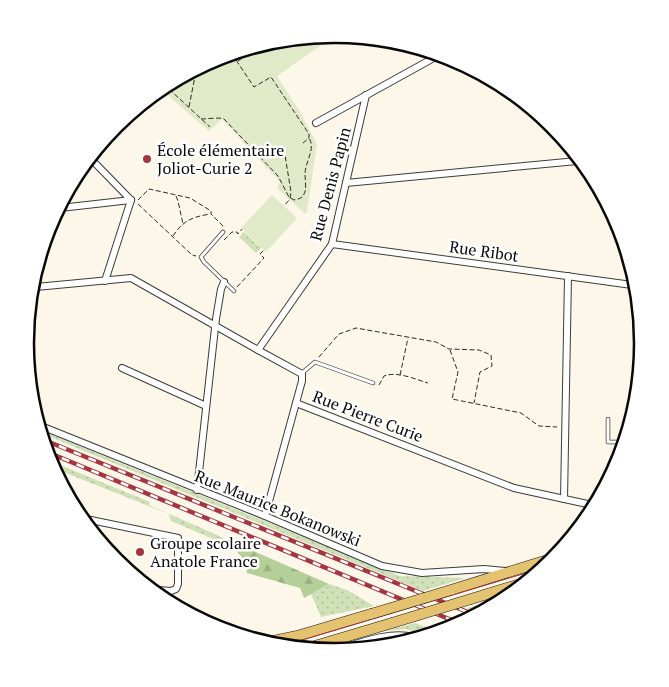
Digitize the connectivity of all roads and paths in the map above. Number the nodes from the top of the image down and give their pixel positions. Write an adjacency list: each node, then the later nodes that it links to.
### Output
1 (244, 57): 3 (path)
2 (431, 59): 6 (street)
3 (237, 62): 11 (path)
4 (195, 77): 7 (path)
5 (171, 91): 7 (path)
6 (366, 95): 9 (street); 16 (street, Rue Denis Papin)
7 (189, 108): 8 (path)
8 (201, 119): 10 (path); 18 (path)
9 (316, 123)
10 (210, 127)
11 (309, 138): 12 (path); 18 (path)
12 (303, 143)
13 (284, 150): 18 (path)
14 (574, 161): 16 (street)
15 (94, 162): 19 (street)
16 (346, 183): 28 (street, Rue Denis Papin)
17 (175, 194): 19 (path); 22 (path); 23 (path)
18 (290, 199): 20 (path)
19 (134, 201): 21 (street); 26 (path); 32 (street)
20 (284, 206)
21 (66, 207)
22 (211, 214): 23 (path); 25 (path)
23 (183, 224): 26 (path)
24 (242, 229): 27 (path)
25 (223, 232): 30 (lane)
26 (173, 237): 30 (path)
27 (220, 244)
28 (332, 244): 31 (street, Rue Ribot); 40 (street, Rue Denis Papin)
29 (264, 250): 36 (path)
30 (201, 257): 33 (lane)
31 (568, 276): 34 (street, Rue Ribot); 52 (street)
32 (105, 281): 35 (street, Rue Pierre Curie); 37 (street, Rue Pierre Curie)
33 (224, 282): 36 (lane); 37 (street)
34 (629, 285)
35 (40, 287)
36 (234, 291)
37 (215, 325): 40 (street, Rue Pierre Curie); 49 (street)
38 (408, 337): 39 (path); 41 (path); 44 (path)
39 (449, 349): 48 (path); 48 (path)
40 (258, 350): 43 (street, Rue Pierre Curie)
41 (315, 362): 43 (lane); 45 (lane)
42 (122, 368): 49 (street)
43 (302, 374): 47 (street, Rue Pierre Curie)
44 (400, 375): 45 (path); 46 (path)
45 (373, 383)
46 (428, 383)
47 (296, 403): 55 (street, Rue Pierre Curie); 57 (street)
48 (474, 403): 52 (path)
49 (206, 406): 54 (street)
50 (608, 419): 53 (lane)
51 (46, 428): 54 (street, Rue Maurice Bokanowski)
52 (565, 428): 55 (street)
53 (618, 442)
54 (197, 490): 57 (street, Rue Maurice Bokanowski)
55 (564, 499): 56 (street, Rue Pierre Curie)
56 (589, 504)
57 (265, 516): 60 (street, Rue Maurice Bokanowski)
58 (90, 519): 62 (street)
59 (541, 562): 60 (main road)
60 (514, 571): 64 (main road, bridge)
61 (512, 586): 66 (main road, bridge)
62 (162, 590)
63 (405, 635): 65 (street)
64 (281, 639)
65 (360, 643)
66 (321, 644)

